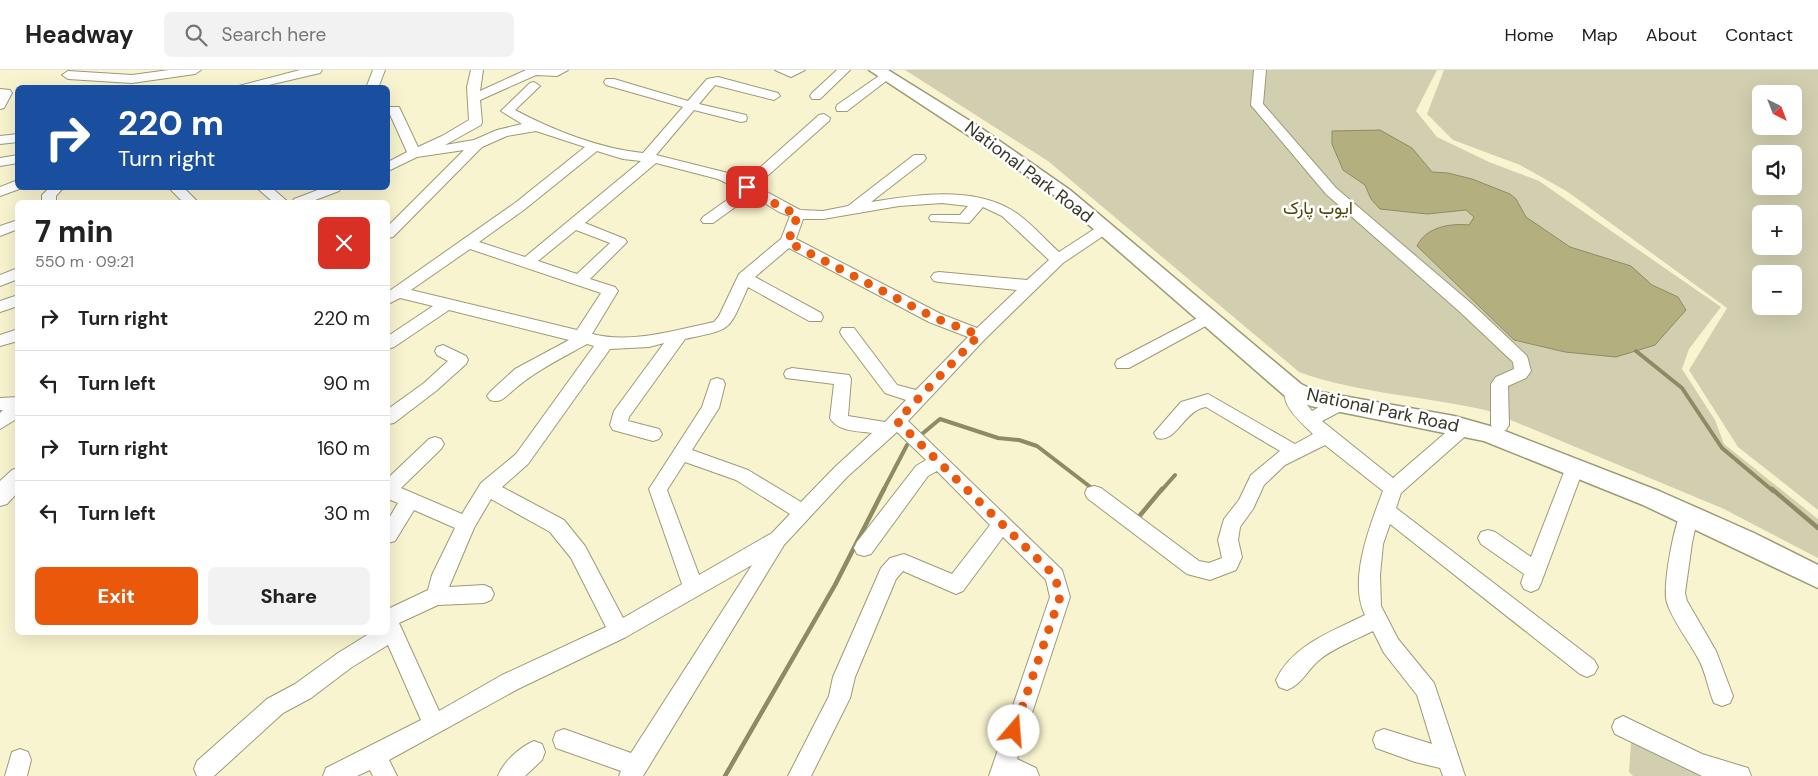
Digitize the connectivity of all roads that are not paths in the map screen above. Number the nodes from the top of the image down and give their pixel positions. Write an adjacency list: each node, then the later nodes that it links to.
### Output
1 (195, 70): 11 (street)
2 (316, 70): 15 (street)
3 (379, 70): 16 (street)
4 (477, 70): 21 (street)
5 (562, 70): 21 (street)
6 (781, 70): 7 (street)
7 (799, 70)
8 (844, 70): 20 (street)
9 (1260, 70): 99 (street)
10 (885, 72): 24 (street); 33 (main road, National Park Road)
11 (136, 74): 12 (street); 14 (street)
12 (68, 75)
13 (610, 82): 23 (street)
14 (124, 85)
15 (250, 85)
16 (373, 85)
17 (534, 86): 28 (street)
18 (0, 93): 22 (street)
19 (774, 96): 23 (street)
20 (816, 96)
21 (474, 98): 34 (street)
22 (0, 105)
23 (689, 106): 26 (street); 35 (street)
24 (842, 108)
25 (394, 110): 34 (street)
26 (741, 118)
27 (824, 118): 41 (street)
28 (537, 127): 31 (street); 32 (street)
29 (15, 138): 30 (street)
30 (0, 140)
31 (478, 144): 34 (street); 59 (street)
32 (593, 147): 35 (street); 61 (street)
33 (1015, 152): 57 (main road, National Park Road); 73 (main road, National Park Road)
34 (414, 153): 39 (street)
35 (650, 158): 41 (street); 55 (street)
36 (919, 158): 51 (street)
37 (15, 160): 38 (street)
38 (0, 162)
39 (390, 166)
40 (15, 185): 45 (street)
41 (749, 188): 52 (street); 54 (street)
42 (178, 190): 46 (street)
43 (266, 190): 47 (street)
44 (329, 190): 48 (street); 49 (street)
45 (0, 192)
46 (189, 200)
47 (279, 200)
48 (304, 200)
49 (315, 200)
50 (978, 202): 51 (street); 53 (street); 62 (street)
51 (850, 212): 52 (street)
52 (798, 214): 60 (street)
53 (936, 218)
54 (708, 220)
55 (575, 224): 63 (street); 68 (street)
56 (15, 225): 58 (street)
57 (1104, 229): 62 (street); 73 (main road, National Park Road)
58 (0, 231)
59 (390, 232)
60 (788, 242): 66 (street); 79 (street)
61 (468, 243): 63 (street); 70 (street)
62 (1058, 260): 69 (street)
63 (527, 263): 68 (street)
64 (15, 274): 67 (street)
65 (939, 277): 69 (street)
66 (744, 278): 75 (street); 78 (street)
67 (0, 281)
68 (579, 281): 80 (street)
69 (1031, 286): 79 (street)
70 (392, 296): 72 (street)
71 (15, 301): 74 (street)
72 (447, 304): 80 (street); 82 (street)
73 (1199, 306): 85 (street); 88 (main road, National Park Road); 99 (main road, National Park Road)
74 (0, 307)
75 (815, 317)
76 (848, 332): 90 (street)
77 (15, 335): 81 (street)
78 (679, 335): 83 (street); 101 (street)
79 (979, 335): 90 (street)
80 (584, 337): 83 (street); 89 (street)
81 (2, 341)
82 (390, 342)
83 (605, 343): 111 (street)
84 (443, 351): 95 (street)
85 (1123, 364)
86 (792, 374): 98 (street)
87 (717, 384): 106 (street)
88 (1293, 390): 92 (main road, National Park Road); 96 (street)
89 (496, 396)
90 (920, 397): 98 (street)
91 (15, 403): 93 (street)
92 (1341, 403): 96 (street); 100 (main road, National Park Road)
93 (0, 404)
94 (15, 410): 97 (street)
95 (390, 417)
96 (1310, 420): 103 (street)
97 (0, 422)
98 (892, 425): 107 (street); 118 (street)
99 (1500, 425): 126 (main road, National Park Road)
100 (1464, 427): 108 (main road, National Park Road); 112 (street)
101 (653, 434)
102 (1163, 434): 105 (street)
103 (1326, 436): 105 (street); 112 (street)
104 (435, 444): 110 (street)
105 (1294, 452): 114 (street)
106 (680, 453): 118 (street); 128 (street)
107 (938, 462): 121 (street); 125 (street)
108 (1575, 467): 119 (main road, National Park Road); 123 (street)
109 (15, 477): 115 (street)
110 (390, 488)
111 (488, 488): 120 (street); 134 (street)
112 (1393, 489): 117 (street)
113 (390, 491): 116 (street)
114 (1094, 494)
115 (0, 499)
116 (410, 500): 120 (street); 122 (street)
117 (1385, 510): 131 (street); 136 (street)
118 (803, 513): 124 (street)
119 (1689, 515): 127 (main road, National Park Road); 138 (street)
120 (466, 524): 130 (street)
121 (1002, 524): 147 (street); 152 (street)
122 (390, 532)
123 (1488, 538)
124 (779, 539): 128 (street); 148 (street)
125 (864, 548)
126 (1818, 564)
127 (1818, 577)
128 (694, 588): 134 (street)
129 (484, 594): 130 (street)
130 (436, 596): 132 (street)
131 (1378, 620): 137 (street); 145 (street)
132 (390, 622)
133 (390, 625): 139 (street)
134 (619, 631): 139 (street)
135 (375, 635): 146 (street)
136 (1587, 667)
137 (1287, 680)
138 (1722, 696)
139 (434, 725): 144 (street)
140 (1623, 726): 154 (street)
141 (564, 740): 148 (street)
142 (1384, 740): 145 (street)
143 (534, 752): 151 (street)
144 (374, 756): 149 (street); 150 (street)
145 (1452, 768)
146 (205, 769)
147 (1002, 770): 153 (street)
148 (633, 771)
149 (334, 776)
150 (386, 776)
151 (509, 776)
152 (799, 776)
153 (1028, 776)
154 (1740, 776)

